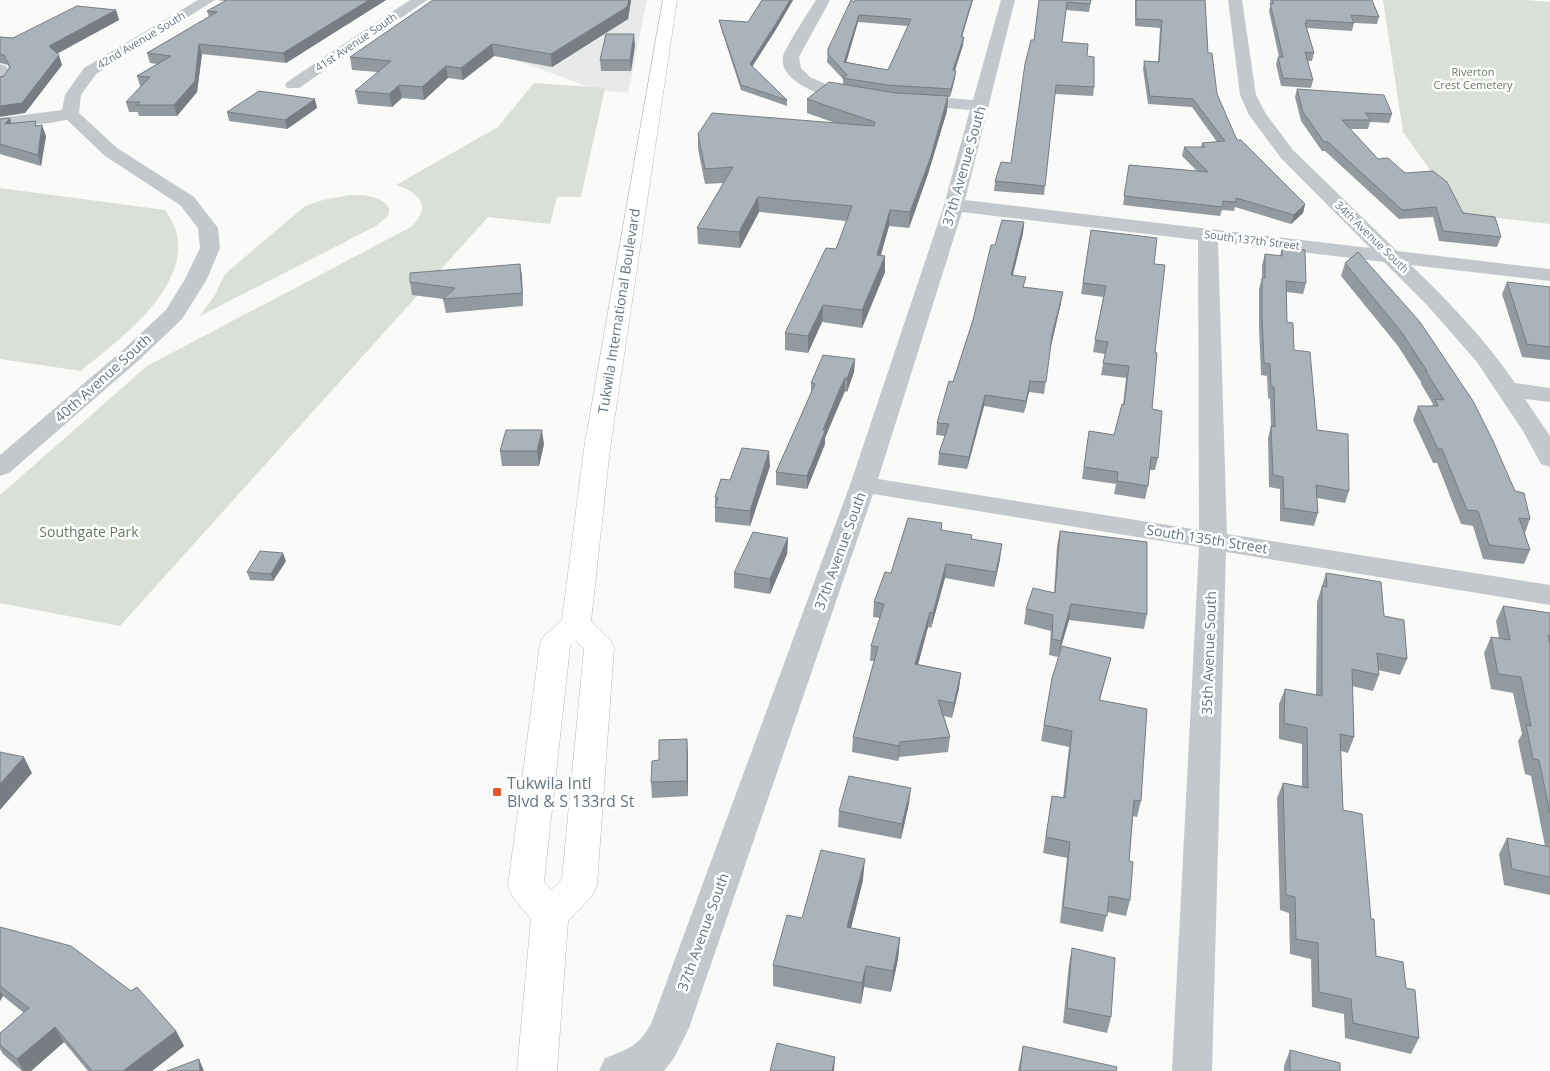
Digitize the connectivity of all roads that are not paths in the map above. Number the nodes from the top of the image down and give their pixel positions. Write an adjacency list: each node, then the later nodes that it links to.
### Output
1 (208, 0): 13 (street, 42nd Avenue South)
2 (420, 0): 9 (street, 41st Avenue South)
3 (670, 0): 26 (main road, Tukwila International Boulevard)
4 (823, 0): 10 (street)
5 (1008, 0): 12 (street, 37th Avenue South)
6 (1235, 0): 17 (street, 34th Avenue South)
7 (0, 69): 8 (street)
8 (0, 82)
9 (293, 84)
10 (874, 97)
11 (893, 99): 12 (street)
12 (981, 106): 15 (street, 37th Avenue South)
13 (70, 114): 14 (street); 22 (street, 40th Avenue South)
14 (0, 123)
15 (954, 205): 16 (street, South 137th Street); 23 (street, 37th Avenue South)
16 (1208, 235): 17 (street, South 137th Street); 24 (street, 35th Avenue South)
17 (1393, 256): 18 (street, South 137th Street); 19 (street, 34th Avenue South)
18 (1550, 275)
19 (1507, 389): 20 (street); 21 (street, 34th Avenue South)
20 (1550, 395)
21 (1550, 459)
22 (0, 468)
23 (863, 485): 24 (street, South 135th Street); 29 (street, 37th Avenue South)
24 (1213, 540): 25 (street, South 135th Street); 30 (street, 35th Avenue South)
25 (1550, 595)
26 (576, 623): 27 (main road); 27 (main road)
27 (550, 915): 28 (main road)
28 (538, 1071)
29 (619, 1071)
30 (1192, 1071)

